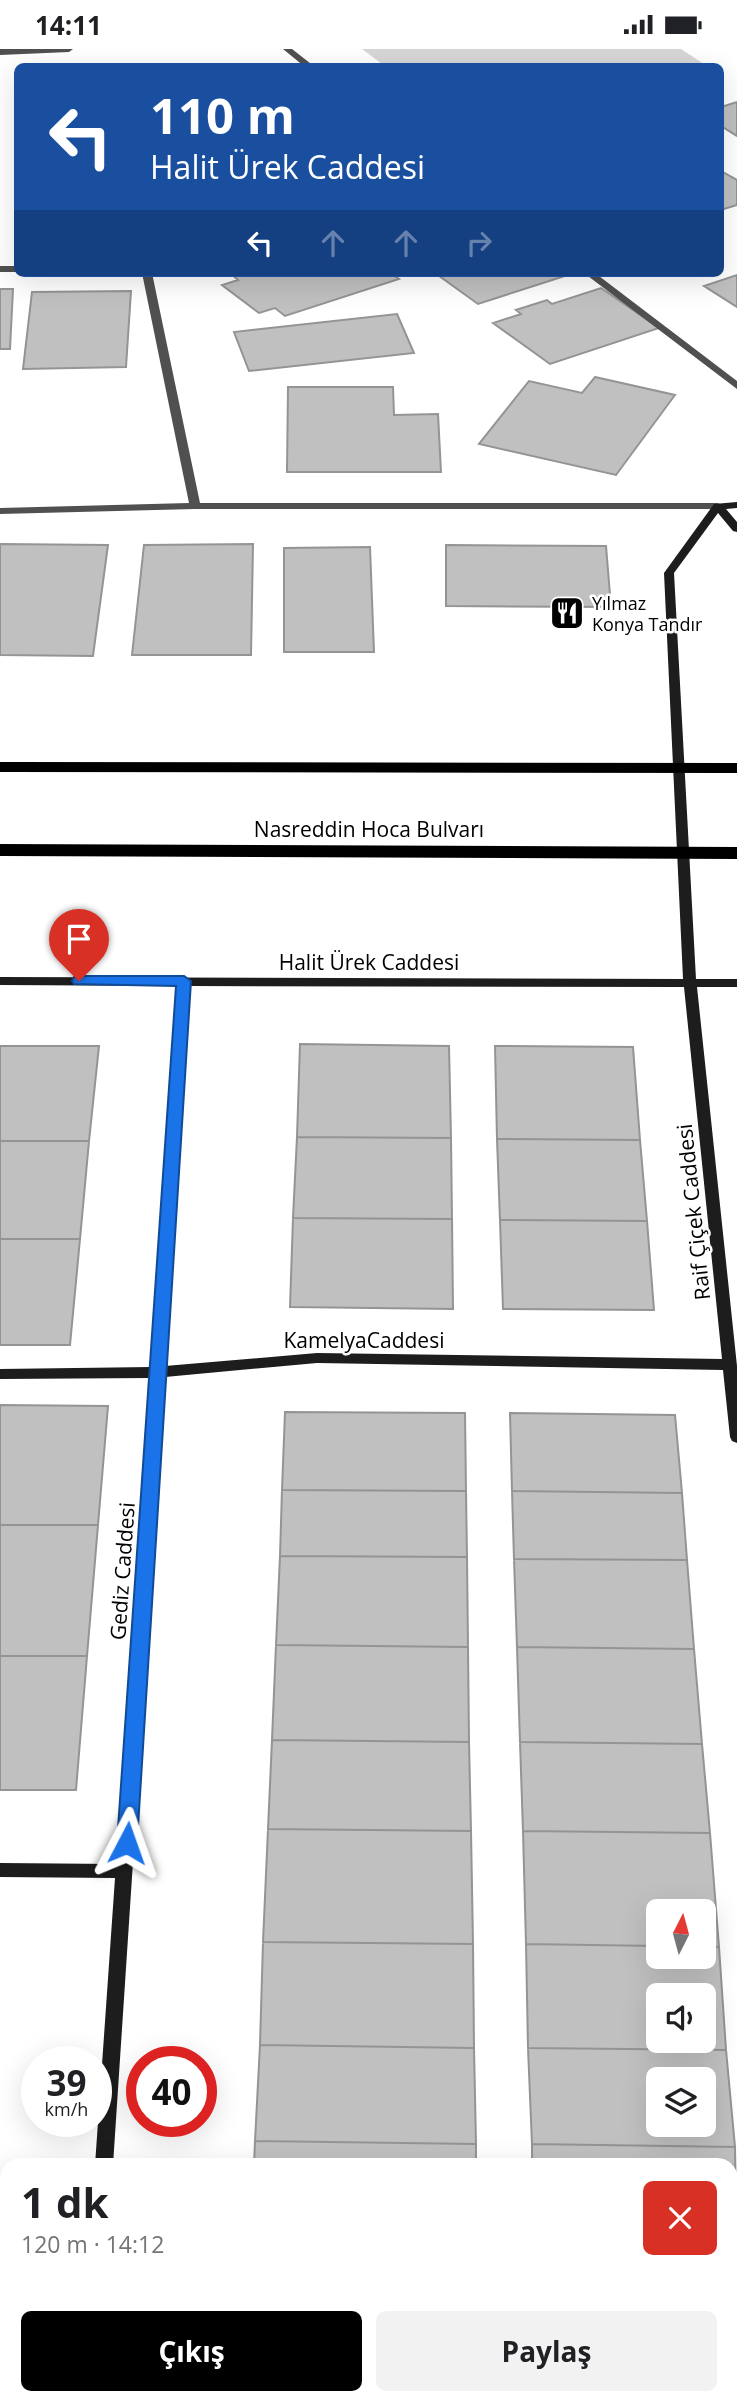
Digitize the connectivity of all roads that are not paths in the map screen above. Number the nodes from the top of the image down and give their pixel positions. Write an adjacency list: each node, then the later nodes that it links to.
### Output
1 (69, 49): 3 (street)
2 (287, 49): 4 (street)
3 (0, 53)
4 (306, 63)
5 (148, 277): 9 (street)
6 (594, 277): 7 (street)
7 (737, 386)
8 (737, 505): 10 (street)
9 (195, 506): 10 (street); 11 (street)
10 (718, 506): 12 (street); 14 (street, Raif Çiçek Caddesi)
11 (0, 511)
12 (737, 529)
13 (0, 767): 14 (highway)
14 (679, 767): 15 (highway); 17 (street, Raif Çiçek Caddesi)
15 (737, 768)
16 (0, 850): 17 (highway, Nasreddin Hoca Bulvarı)
17 (684, 853): 18 (highway, Nasreddin Hoca Bulvarı); 21 (street, Raif Çiçek Caddesi)
18 (737, 853)
19 (0, 981): 20 (street, Halit Ürek Caddesi)
20 (184, 981): 21 (street, Halit Ürek Caddesi); 24 (street, Gediz Caddesi)
21 (690, 983): 22 (street, Halit Ürek Caddesi); 23 (street, Raif Çiçek Caddesi)
22 (737, 983)
23 (729, 1365): 24 (street, KamelyaCaddesi); 26 (street, Raif Çiçek Caddesi)
24 (158, 1372): 25 (street, KamelyaCaddesi); 28 (street, Gediz Caddesi)
25 (0, 1374)
26 (737, 1437)
27 (0, 1870): 28 (street)
28 (125, 1871): 29 (street, Gediz Caddesi)
29 (104, 2158)

